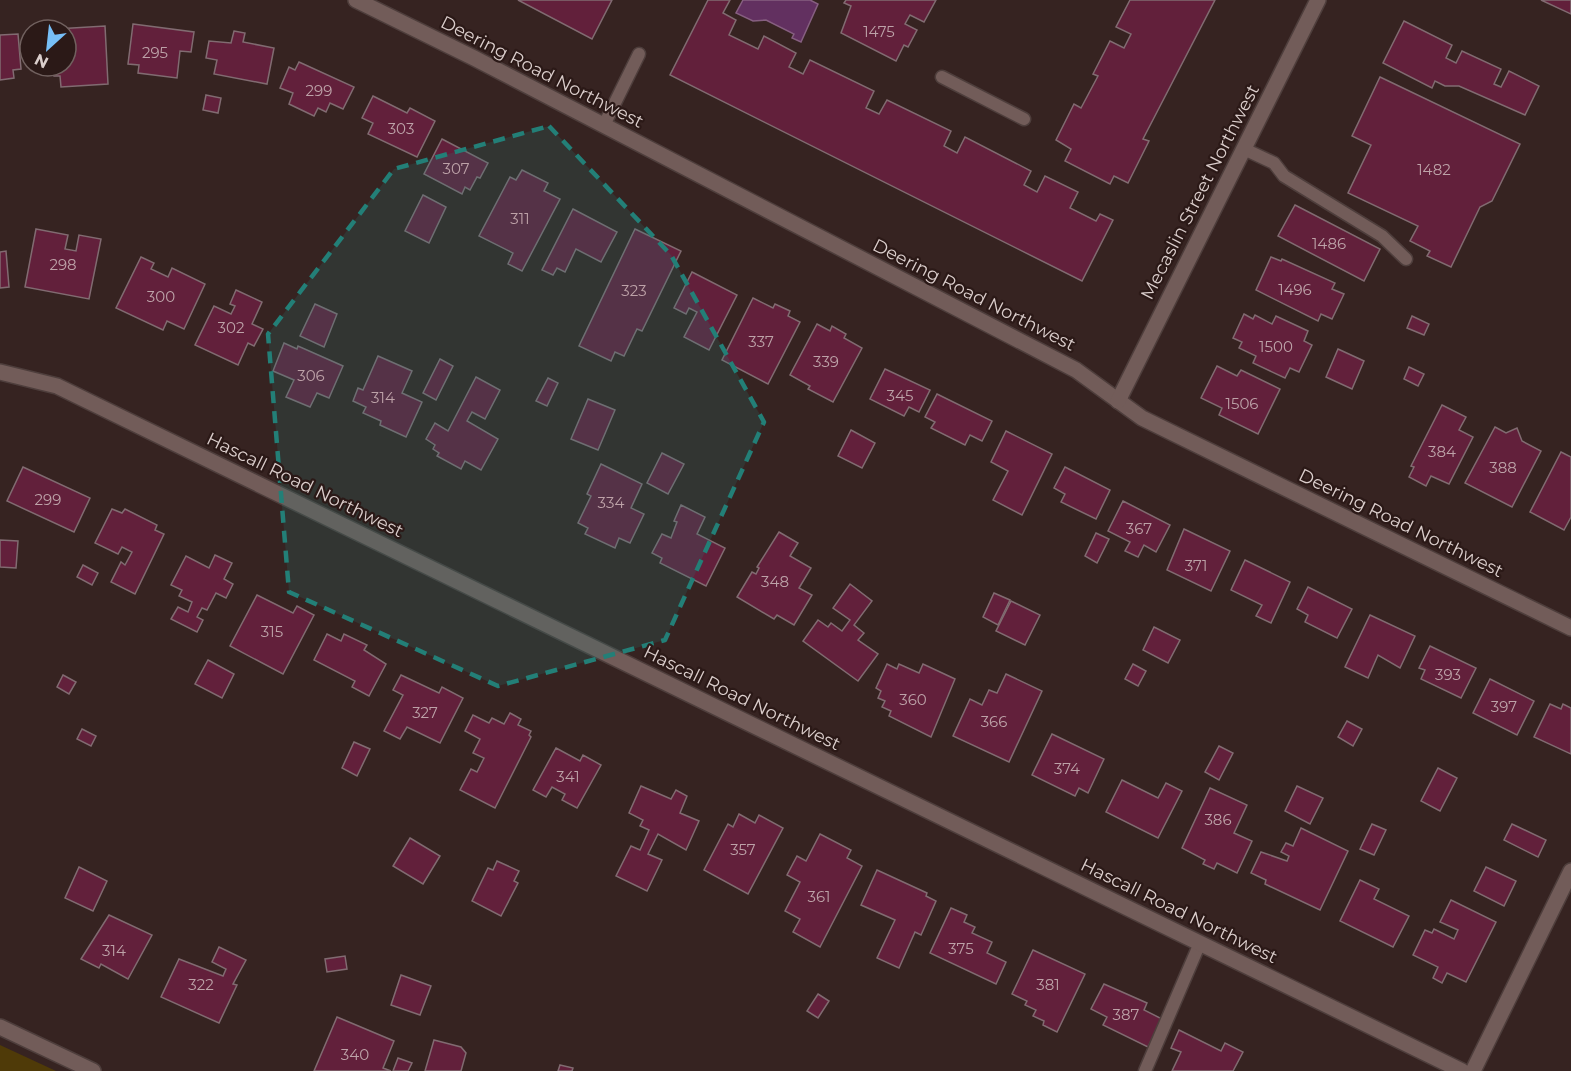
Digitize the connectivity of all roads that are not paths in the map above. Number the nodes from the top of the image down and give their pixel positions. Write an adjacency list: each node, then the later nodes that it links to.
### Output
1 (356, 0): 6 (street, Deering Road Northwest)
2 (1318, 0): 7 (street, Mecaslin Street Northwest)
3 (639, 54): 6 (lane)
4 (942, 77): 5 (lane)
5 (1023, 119)
6 (604, 125): 10 (street, Deering Road Northwest)
7 (1244, 149): 8 (lane); 10 (street, Mecaslin Street Northwest)
8 (1406, 259)
9 (0, 372): 13 (street, Hascall Road Northwest)
10 (1118, 401): 11 (street, Deering Road Northwest)
11 (1571, 628)
12 (1571, 871): 18 (street)
13 (1200, 943): 16 (lane); 17 (street, Hascall Road Northwest)
14 (0, 1027): 15 (street)
15 (93, 1071)
16 (1145, 1071)
17 (1462, 1071)
18 (1473, 1071)

